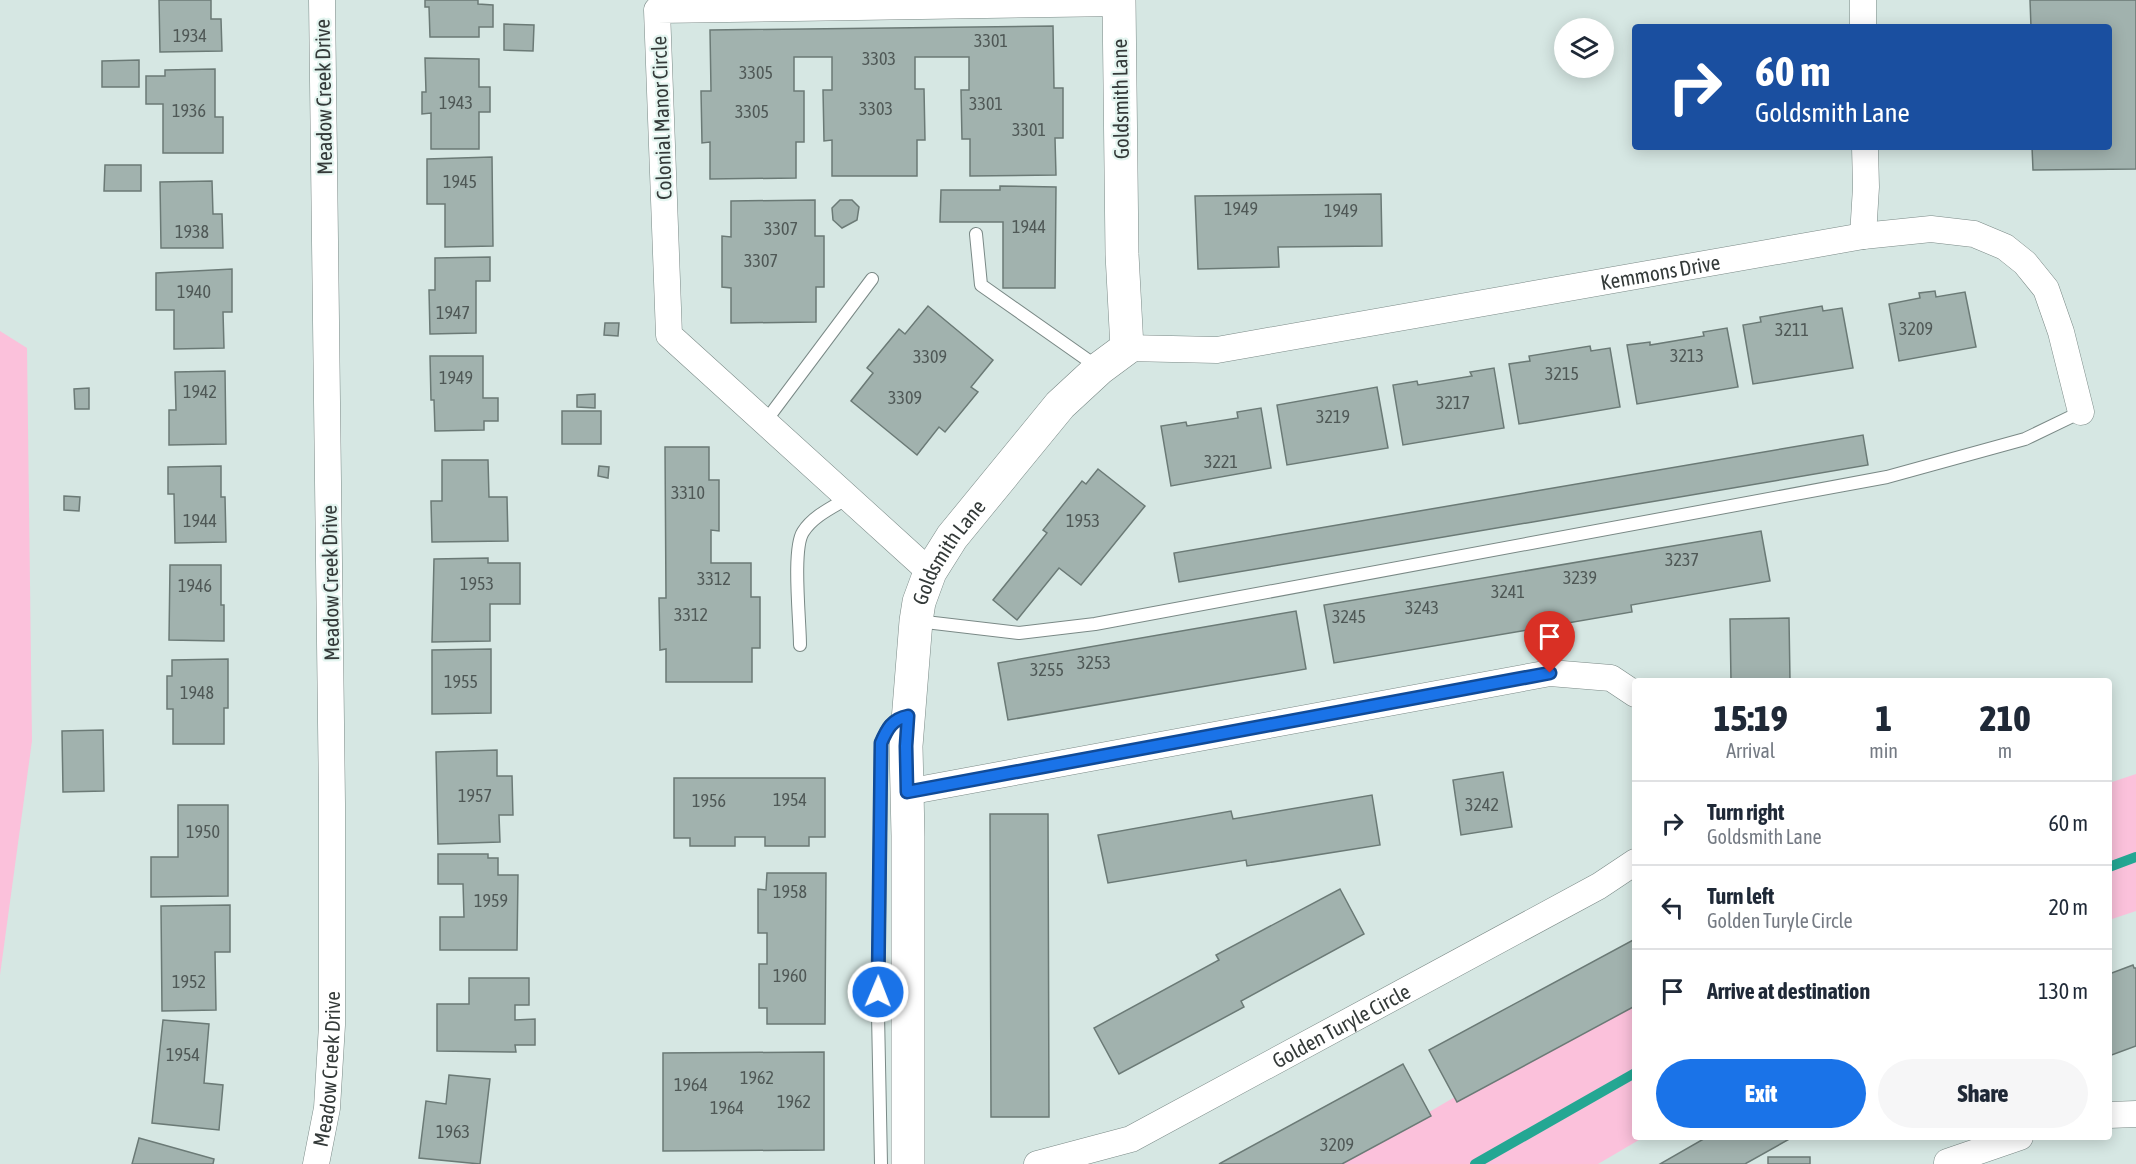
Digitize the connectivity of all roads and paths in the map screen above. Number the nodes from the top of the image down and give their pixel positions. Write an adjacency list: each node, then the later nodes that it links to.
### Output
1 (322, 0): 25 (street, Meadow Creek Drive)
2 (1863, 0): 4 (street)
3 (1119, 2): 9 (street, Goldsmith Lane); 12 (street, Colonial Manor Circle)
4 (1863, 24)
5 (1865, 150): 7 (street)
6 (976, 234): 10 (lane)
7 (1863, 236): 9 (street, Kemmons Drive); 11 (street, Kemmons Drive)
8 (872, 279): 12 (lane)
9 (1127, 348): 10 (street, Goldsmith Lane)
10 (1100, 368): 14 (street, Goldsmith Lane)
11 (2081, 412): 15 (lane)
12 (765, 422): 13 (street, Colonial Manor Circle)
13 (848, 498): 14 (street, Colonial Manor Circle); 16 (lane)
14 (930, 572): 15 (street, Goldsmith Lane)
15 (916, 621): 18 (street, Goldsmith Lane)
16 (800, 645)
17 (1632, 692): 19 (street)
18 (908, 716): 19 (street, Goldsmith Lane); 26 (lane)
19 (907, 792): 27 (street, Goldsmith Lane)
20 (1632, 864): 28 (street, Golden Turyle Circle)
21 (2136, 1114): 22 (street)
22 (2112, 1115)
23 (2012, 1140): 24 (street)
24 (1947, 1163)
25 (316, 1164)
26 (881, 1164)
27 (908, 1164)
28 (1037, 1164)

